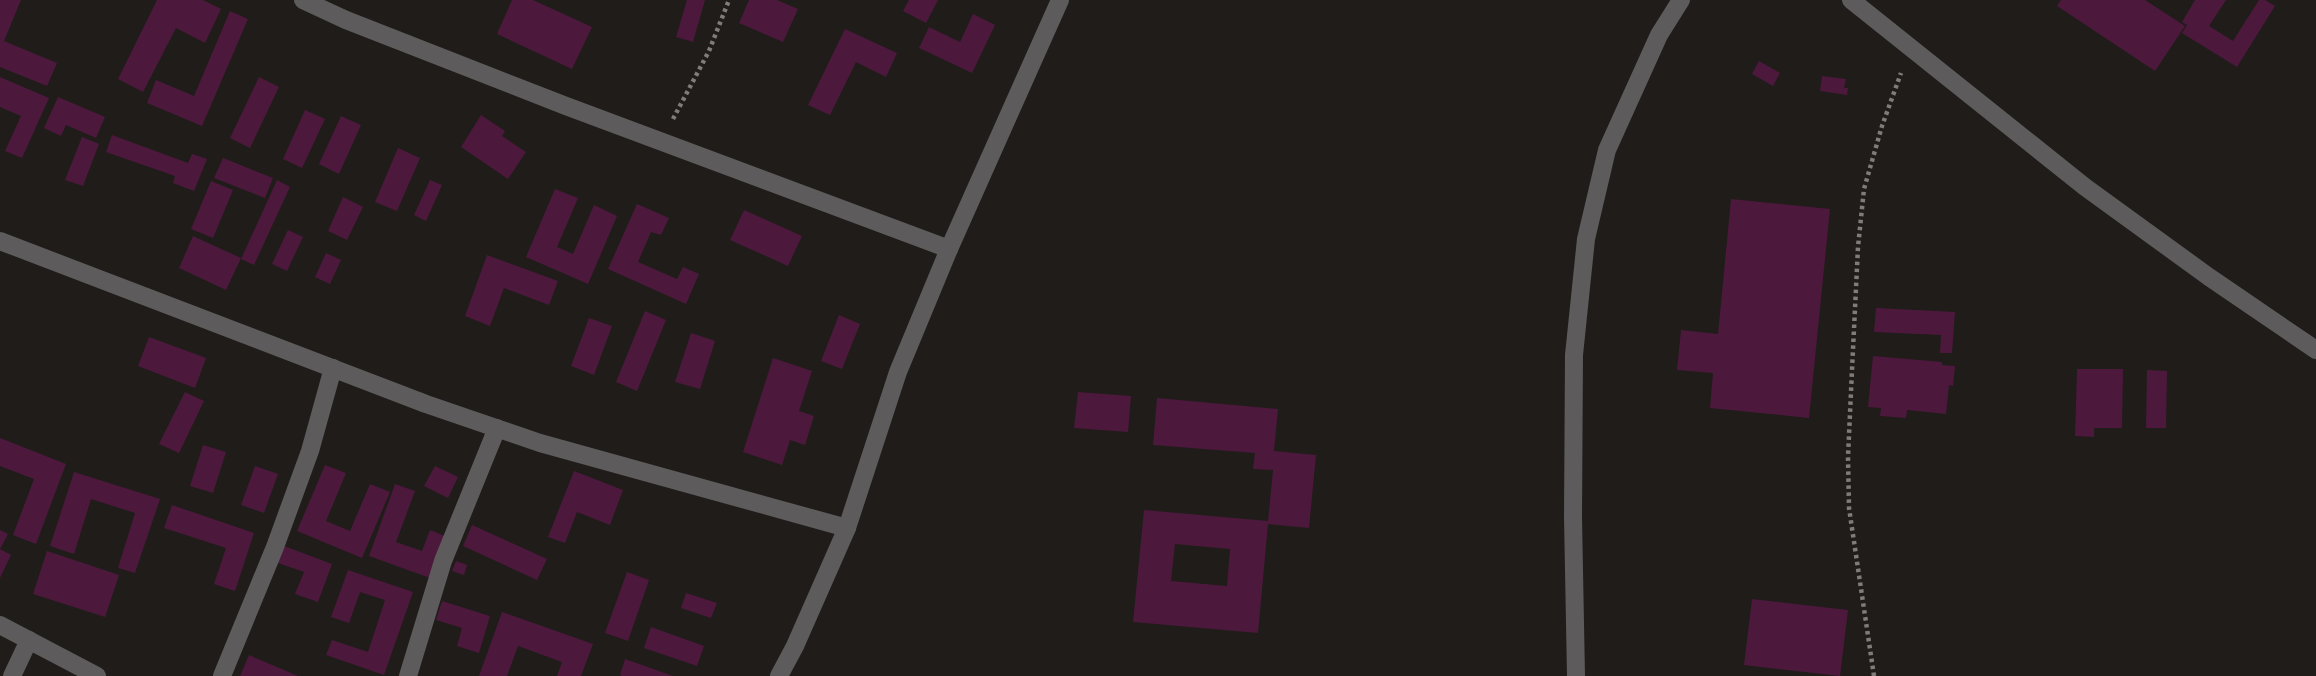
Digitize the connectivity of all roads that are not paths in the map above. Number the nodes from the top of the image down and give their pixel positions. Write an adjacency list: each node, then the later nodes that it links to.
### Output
1 (303, 0): 6 (street)
2 (1060, 0): 6 (street)
3 (1681, 0): 18 (street)
4 (1851, 0): 7 (street)
5 (0, 241): 8 (street)
6 (949, 249): 10 (street)
7 (2316, 349)
8 (333, 368): 9 (street); 15 (street)
9 (497, 428): 10 (street); 16 (street)
10 (847, 528): 17 (street)
11 (0, 625): 12 (street)
12 (29, 640): 13 (street); 14 (street)
13 (12, 676)
14 (96, 676)
15 (222, 676)
16 (408, 676)
17 (779, 676)
18 (1576, 676)

